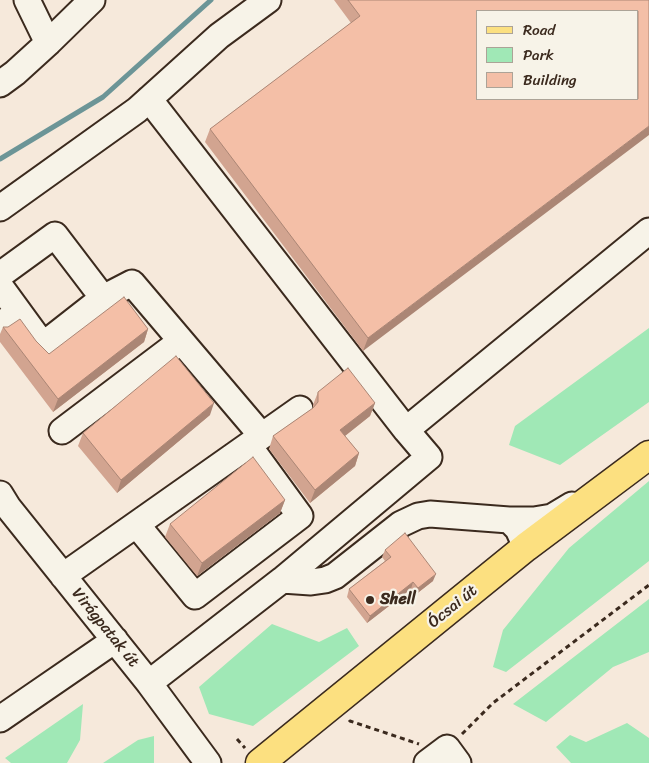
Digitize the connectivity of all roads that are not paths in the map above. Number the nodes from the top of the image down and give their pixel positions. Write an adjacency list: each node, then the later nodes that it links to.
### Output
1 (27, 0): 4 (street)
2 (92, 0): 4 (street)
3 (268, 0): 6 (street)
4 (48, 42): 5 (street)
5 (0, 84)
6 (149, 99): 7 (street); 15 (street)
7 (0, 208)
8 (649, 231): 15 (street)
9 (0, 274): 11 (street)
10 (0, 286): 12 (street)
11 (103, 298): 12 (street); 13 (street)
12 (9, 318)
13 (181, 341): 16 (street); 17 (street)
14 (300, 409): 17 (street)
15 (406, 430): 25 (street)
16 (62, 431)
17 (255, 441): 22 (street); 22 (street)
18 (649, 455): 19 (main road, Ócsai út)
19 (626, 473): 21 (street); 23 (main road, Ócsai út)
20 (0, 494): 24 (street, Virágpatak út)
21 (509, 520): 23 (street); 25 (street)
22 (136, 525): 24 (street)
23 (526, 547): 30 (main road, Ócsai út)
24 (63, 576): 26 (street, Virágpatak út)
25 (282, 580): 27 (street)
26 (115, 640): 27 (street, Virágpatak út); 28 (street)
27 (149, 683): 29 (street, Virágpatak út)
28 (0, 719)
29 (208, 763)
30 (260, 763)

